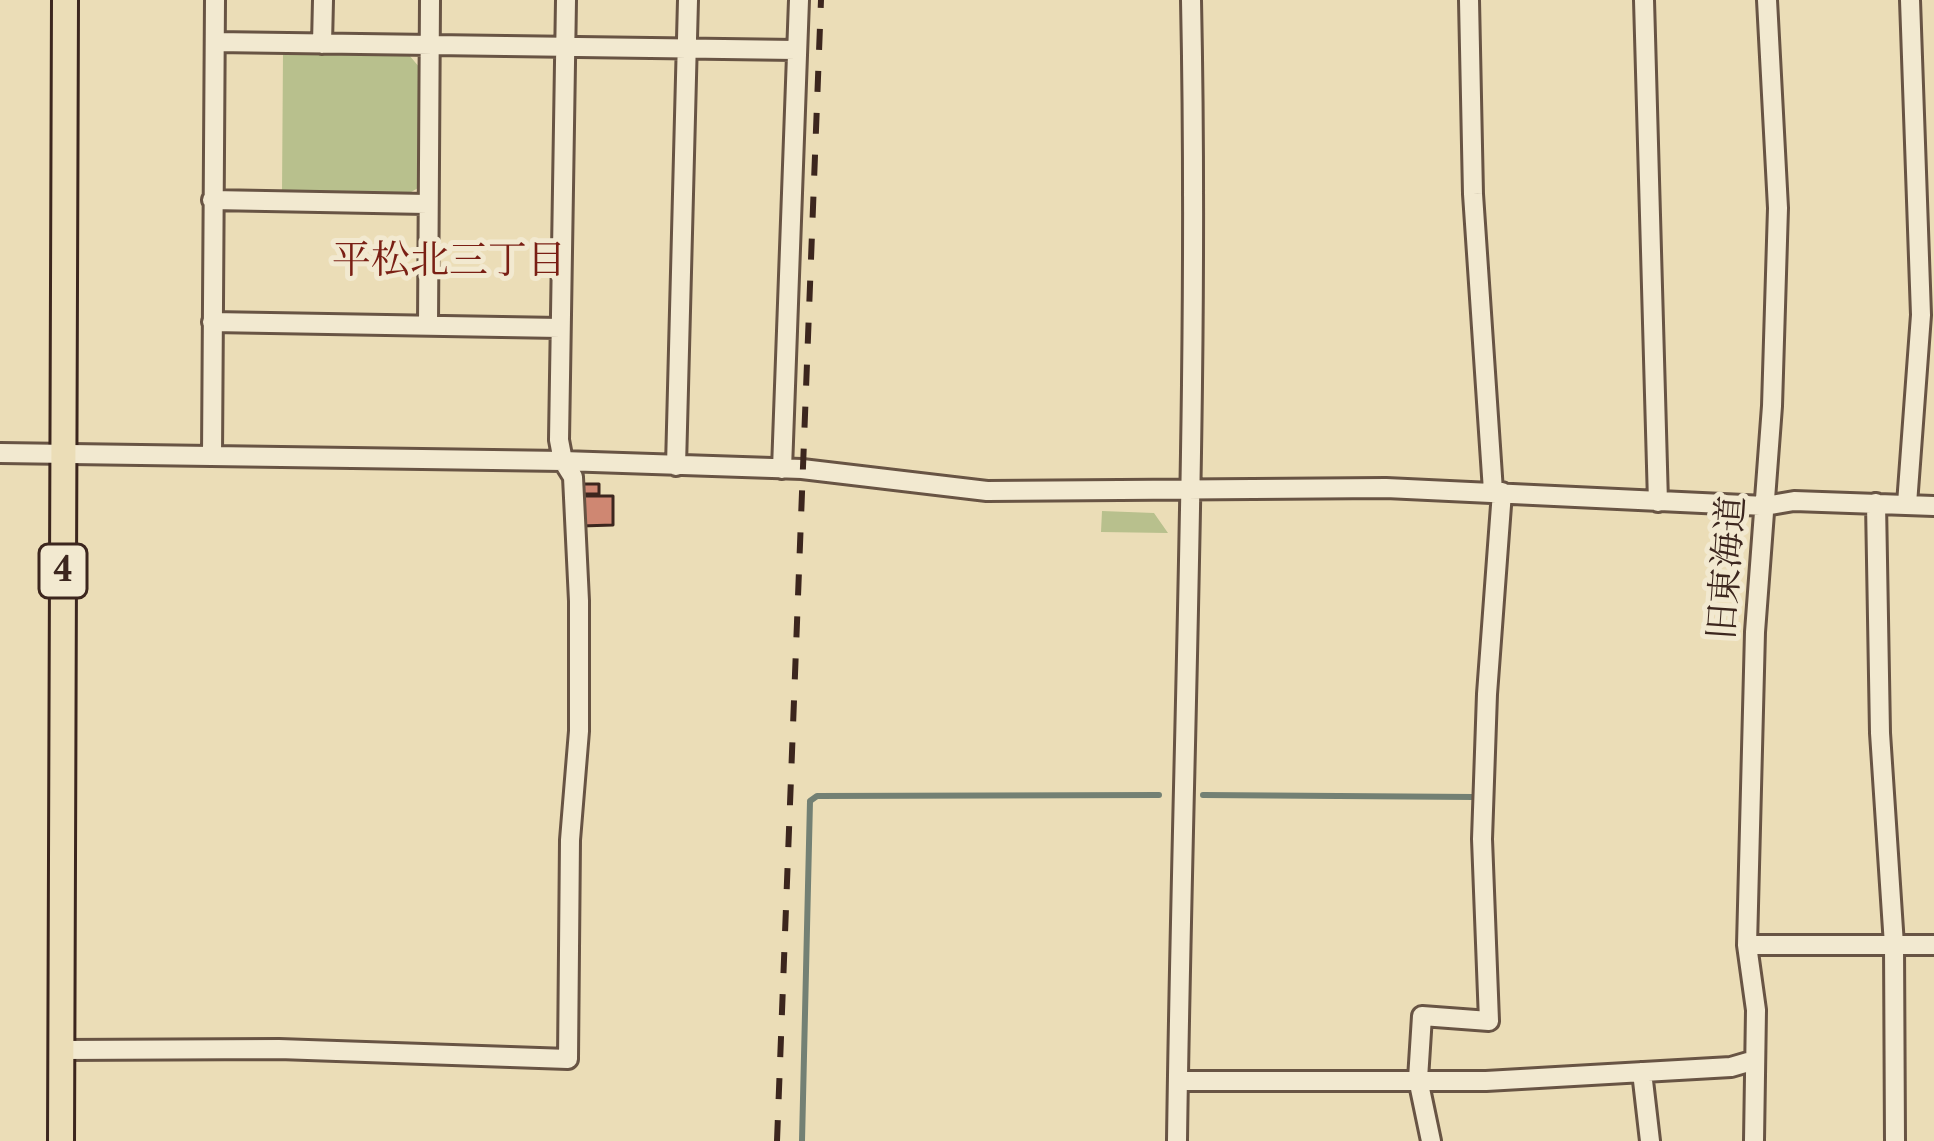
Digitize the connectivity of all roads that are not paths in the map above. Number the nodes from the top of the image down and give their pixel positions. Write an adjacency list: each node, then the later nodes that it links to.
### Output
1 (64, 0): 25 (main road, 4)
2 (215, 0): 13 (street)
3 (323, 0): 14 (street)
4 (430, 0): 15 (street)
5 (566, 0): 16 (street)
6 (688, 0): 17 (street)
7 (799, 0): 18 (street)
8 (1191, 0): 30 (street)
9 (1469, 0): 31 (street)
10 (1644, 0): 32 (street)
11 (1767, 0): 35 (street, 旧東海道)
12 (1910, 0): 34 (street)
13 (215, 42): 14 (street); 19 (street)
14 (322, 44): 15 (street)
15 (429, 45): 16 (street); 20 (street)
16 (565, 48): 17 (street); 23 (street)
17 (686, 48): 18 (street); 28 (street)
18 (796, 50): 29 (street)
19 (212, 200): 20 (street); 21 (street)
20 (427, 204): 22 (street)
21 (212, 322): 22 (street); 26 (street)
22 (428, 325): 23 (street)
23 (560, 328): 27 (street)
24 (0, 453): 25 (street)
25 (63, 453): 26 (street); 40 (main road, 4)
26 (212, 456): 27 (street)
27 (562, 460): 28 (street); 40 (street)
28 (676, 466): 29 (street)
29 (782, 469): 30 (street)
30 (1192, 488): 31 (street); 44 (street)
31 (1498, 491): 32 (street); 43 (street)
32 (1658, 502): 35 (street)
33 (1876, 503): 34 (street); 35 (street); 38 (street)
34 (1907, 504): 36 (street)
35 (1765, 506): 37 (street, 旧東海道)
36 (1934, 506)
37 (1748, 945): 38 (street); 41 (street, 旧東海道)
38 (1894, 945): 39 (street); 50 (street)
39 (1934, 945)
40 (62, 1050): 45 (main road, 4)
41 (1755, 1060): 42 (street); 49 (street, 旧東海道)
42 (1642, 1072): 43 (street); 48 (street)
43 (1418, 1079): 44 (street); 47 (street)
44 (1178, 1081): 46 (street)
45 (61, 1141)
46 (1177, 1141)
47 (1431, 1141)
48 (1650, 1141)
49 (1754, 1141)
50 (1895, 1141)

